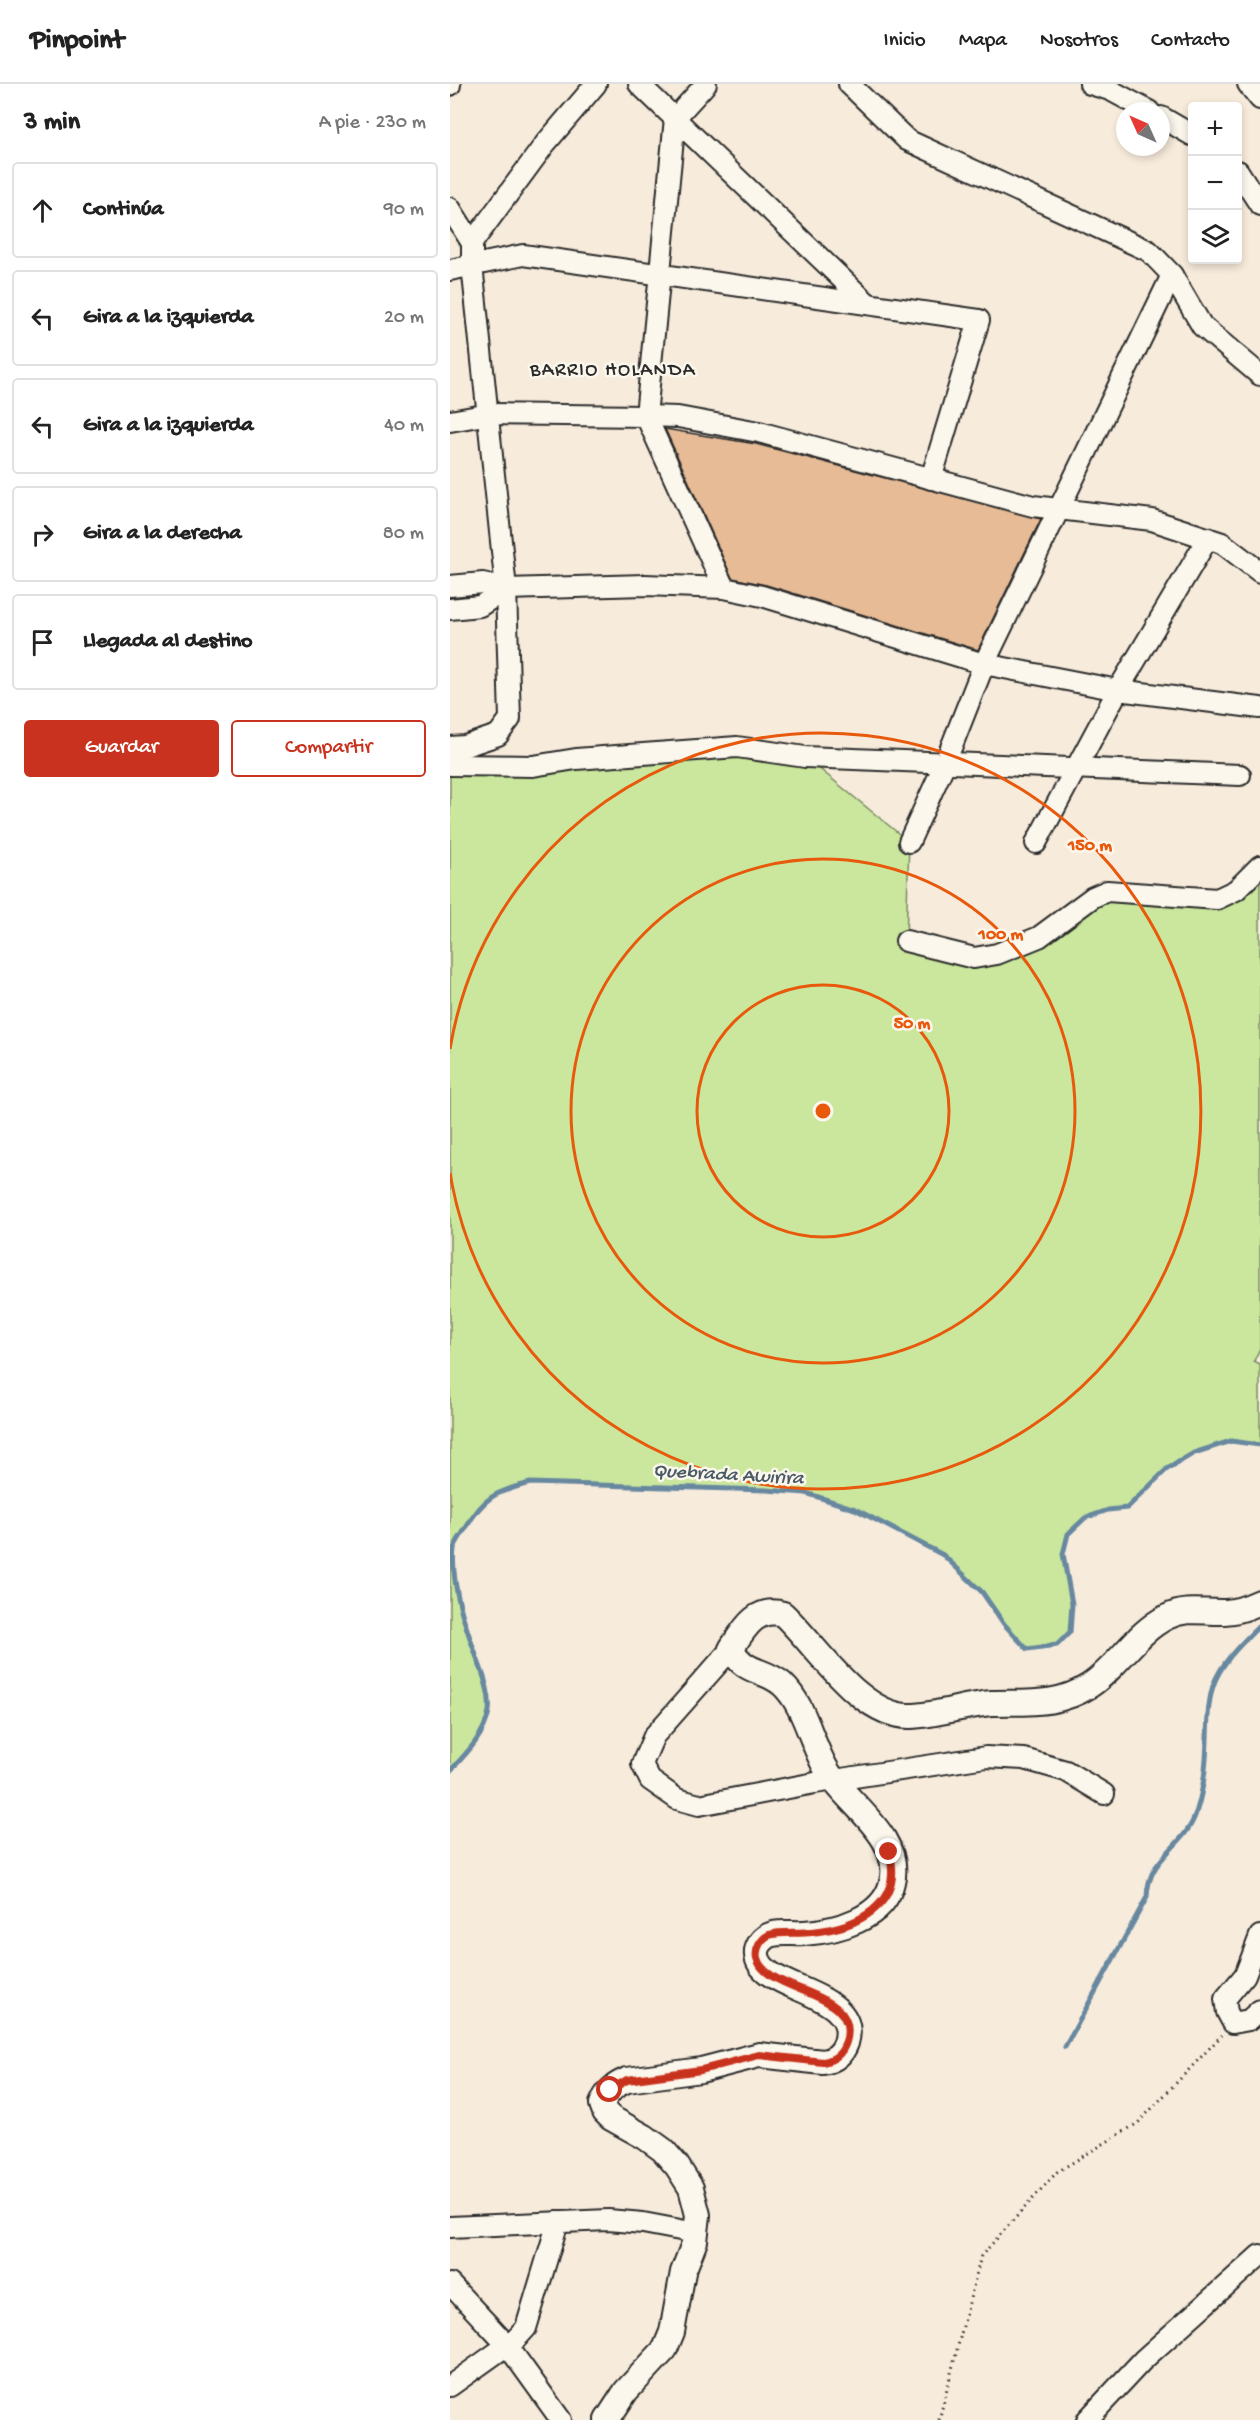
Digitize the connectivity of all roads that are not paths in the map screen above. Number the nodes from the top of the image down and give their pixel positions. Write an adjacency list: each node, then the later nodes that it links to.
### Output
1 (596, 84): 15 (street)
2 (639, 84): 9 (street)
3 (706, 84): 9 (street)
4 (849, 84): 19 (street)
5 (1090, 84): 8 (street)
6 (1248, 84): 7 (street)
7 (1260, 99)
8 (1132, 102)
9 (675, 118): 18 (street); 20 (street)
10 (1170, 122): 11 (street)
11 (1188, 133)
12 (1242, 177): 13 (street)
13 (1260, 205)
14 (450, 208): 15 (street)
15 (472, 243): 16 (street)
16 (472, 265): 17 (street); 18 (street); 22 (street)
17 (450, 270)
18 (659, 274): 20 (street); 23 (street)
19 (1172, 275): 21 (street); 26 (street)
20 (868, 304): 25 (street)
21 (1260, 375)
22 (490, 414): 23 (street); 24 (street); 31 (street)
23 (645, 416): 25 (street); 30 (street)
24 (450, 421)
25 (931, 478): 26 (street)
26 (1057, 509): 27 (street); 33 (street)
27 (1208, 538): 28 (street); 34 (street)
28 (1260, 572)
29 (450, 586): 31 (street)
30 (724, 588): 31 (street); 33 (street)
31 (506, 589): 32 (street); 36 (street)
32 (450, 609)
33 (984, 663): 34 (street); 37 (street)
34 (1118, 690): 35 (street); 39 (street)
35 (1260, 708)
36 (450, 747)
37 (945, 763): 38 (street); 39 (street); 41 (street)
38 (450, 765)
39 (1076, 768): 40 (street); 42 (street)
40 (1240, 776)
41 (909, 842)
42 (1036, 843)
43 (1260, 866): 44 (street)
44 (906, 941)
45 (1260, 1602): 46 (street)
46 (731, 1649): 47 (street); 47 (street)
47 (834, 1780): 48 (street); 53 (street)
48 (1104, 1794)
49 (1260, 1936): 50 (street)
50 (1260, 2010)
51 (558, 2222): 52 (street); 53 (street); 56 (street)
52 (450, 2227)
53 (696, 2233): 59 (street)
54 (1260, 2255): 60 (street)
55 (450, 2284): 56 (street)
56 (507, 2345): 57 (street); 58 (street)
57 (450, 2386)
58 (561, 2420)
59 (607, 2420)
60 (1087, 2420)

